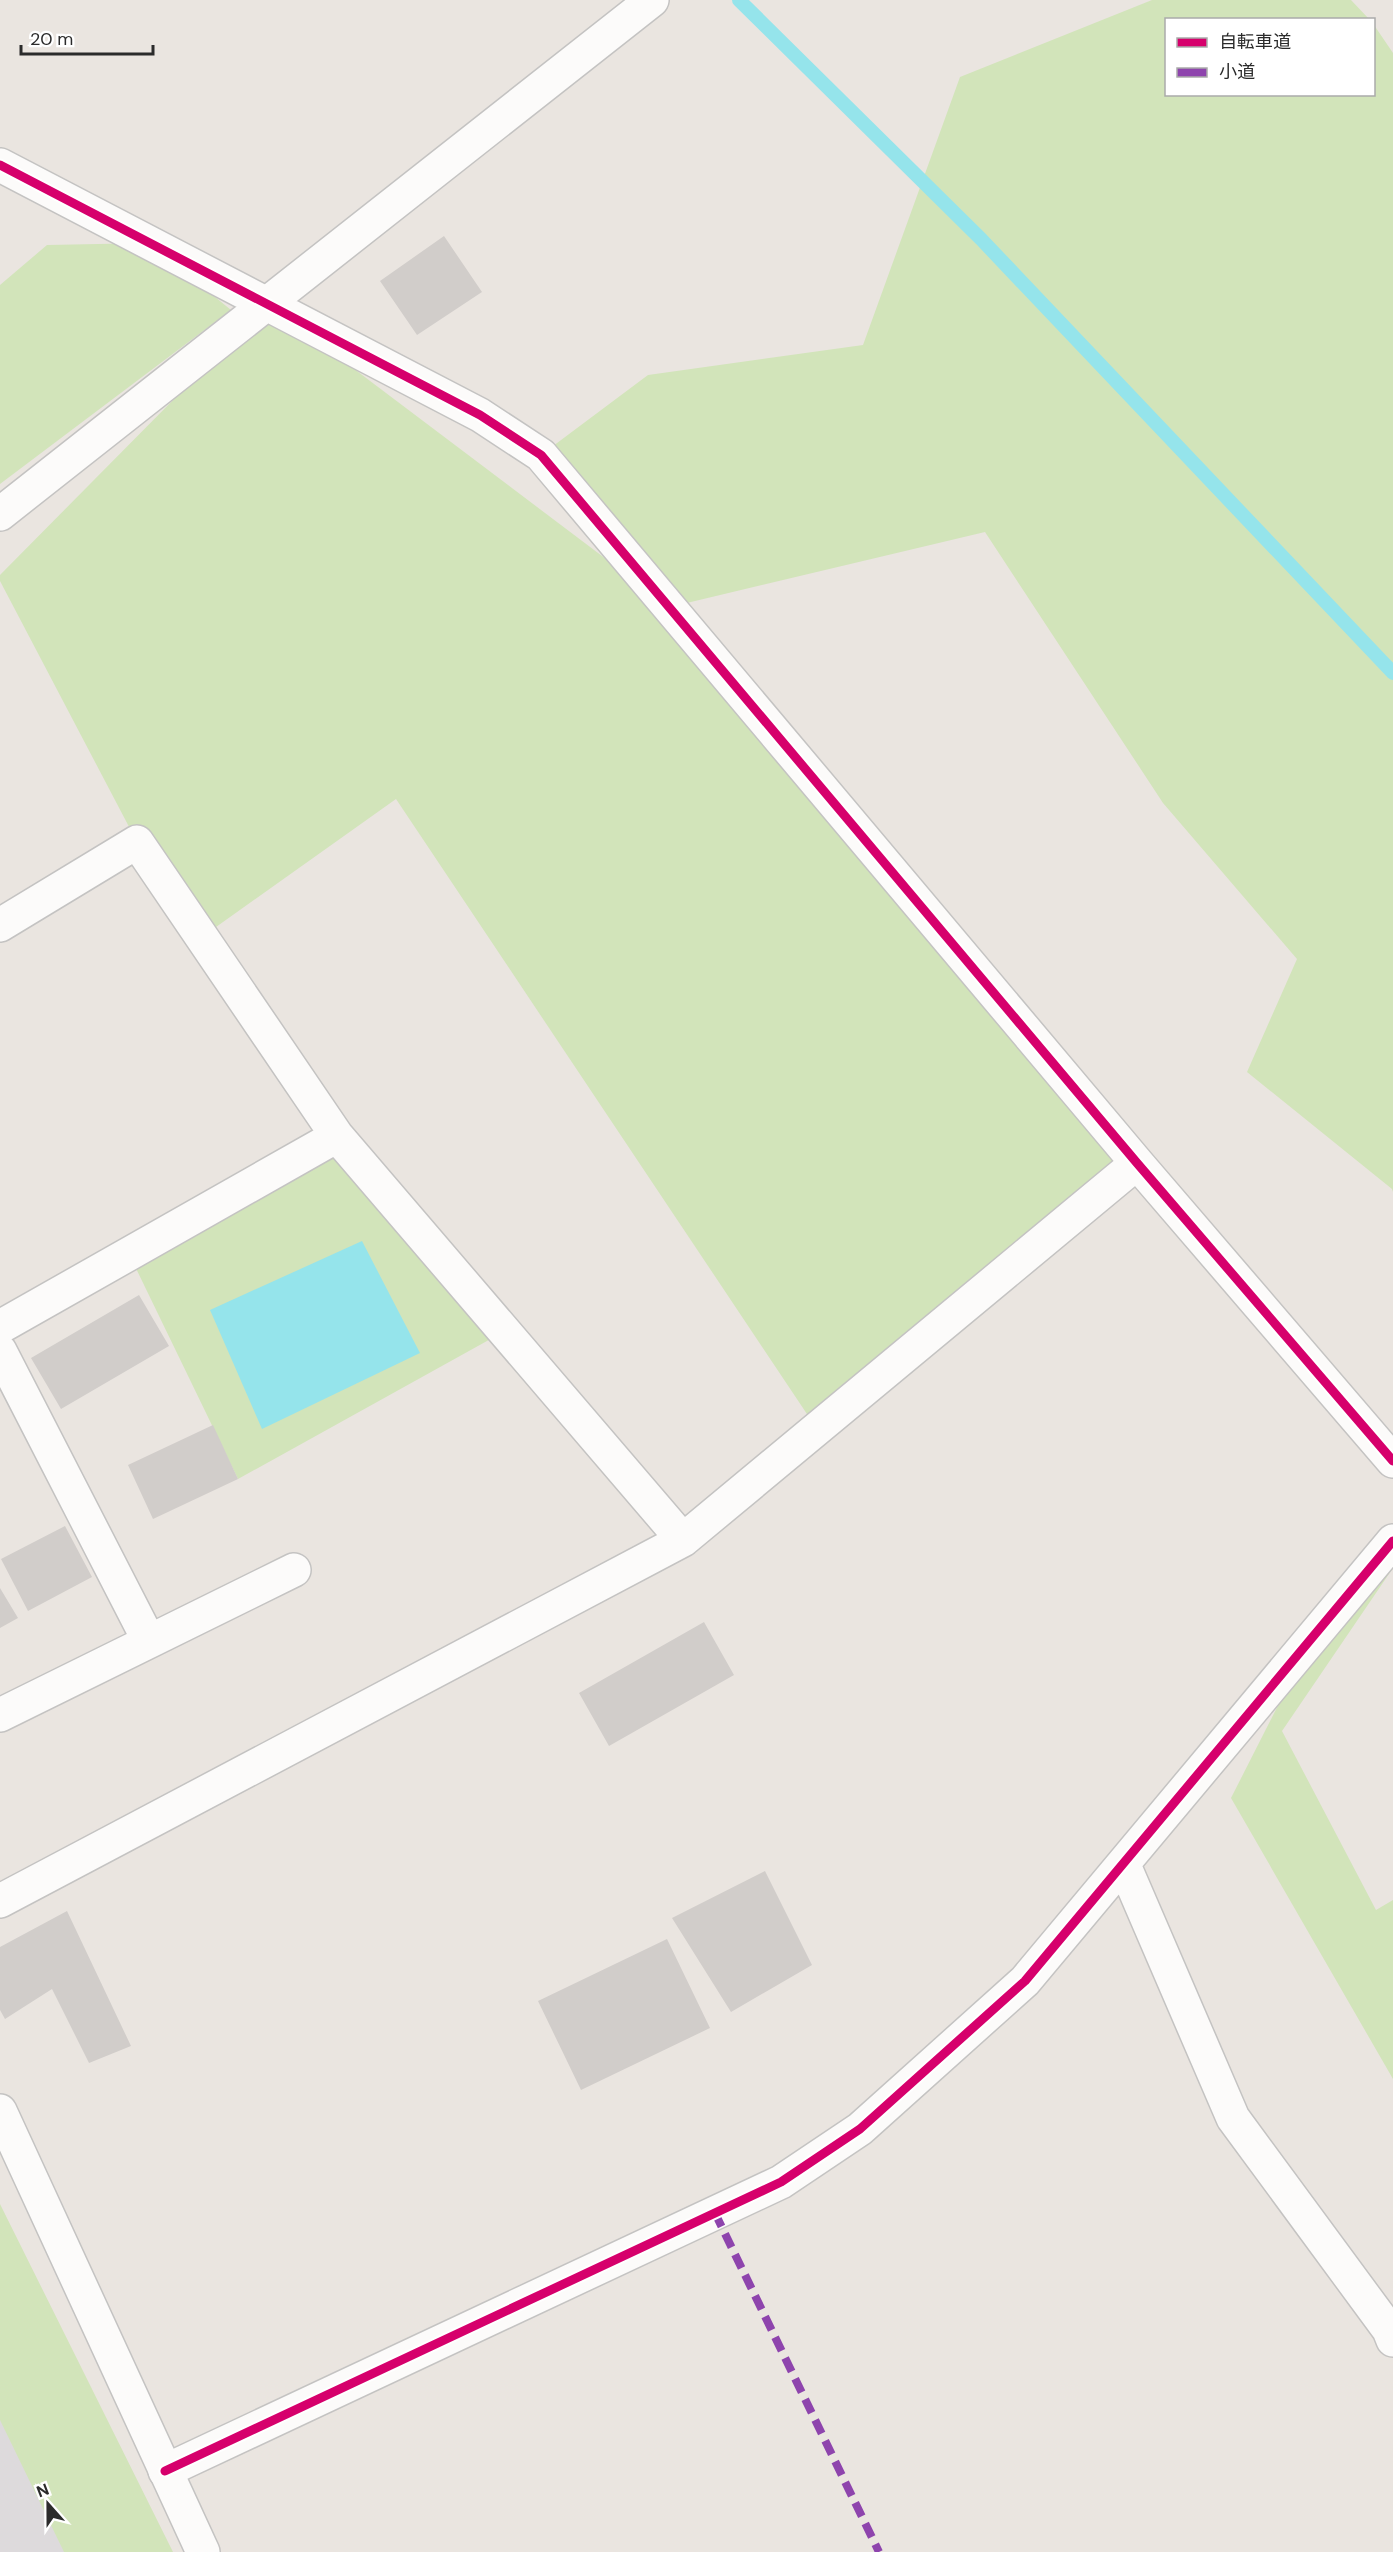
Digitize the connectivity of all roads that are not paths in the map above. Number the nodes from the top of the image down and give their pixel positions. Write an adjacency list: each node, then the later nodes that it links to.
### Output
1 (652, 0): 3 (street)
2 (0, 165): 3 (street)
3 (268, 304): 4 (street); 7 (street)
4 (0, 514)
5 (0, 925): 6 (street)
6 (337, 1136): 8 (street); 11 (street)
7 (1137, 1163): 10 (street); 11 (street)
8 (0, 1327)
9 (0, 1351): 14 (street)
10 (1393, 1461)
11 (683, 1540): 17 (street)
12 (1393, 1541): 16 (street)
13 (294, 1570): 14 (street)
14 (148, 1641): 15 (street)
15 (0, 1715)
16 (1124, 1865): 19 (street); 20 (street)
17 (0, 1901)
18 (0, 2111): 20 (street)
19 (1393, 2340)
20 (165, 2470): 21 (street)
21 (203, 2552)

